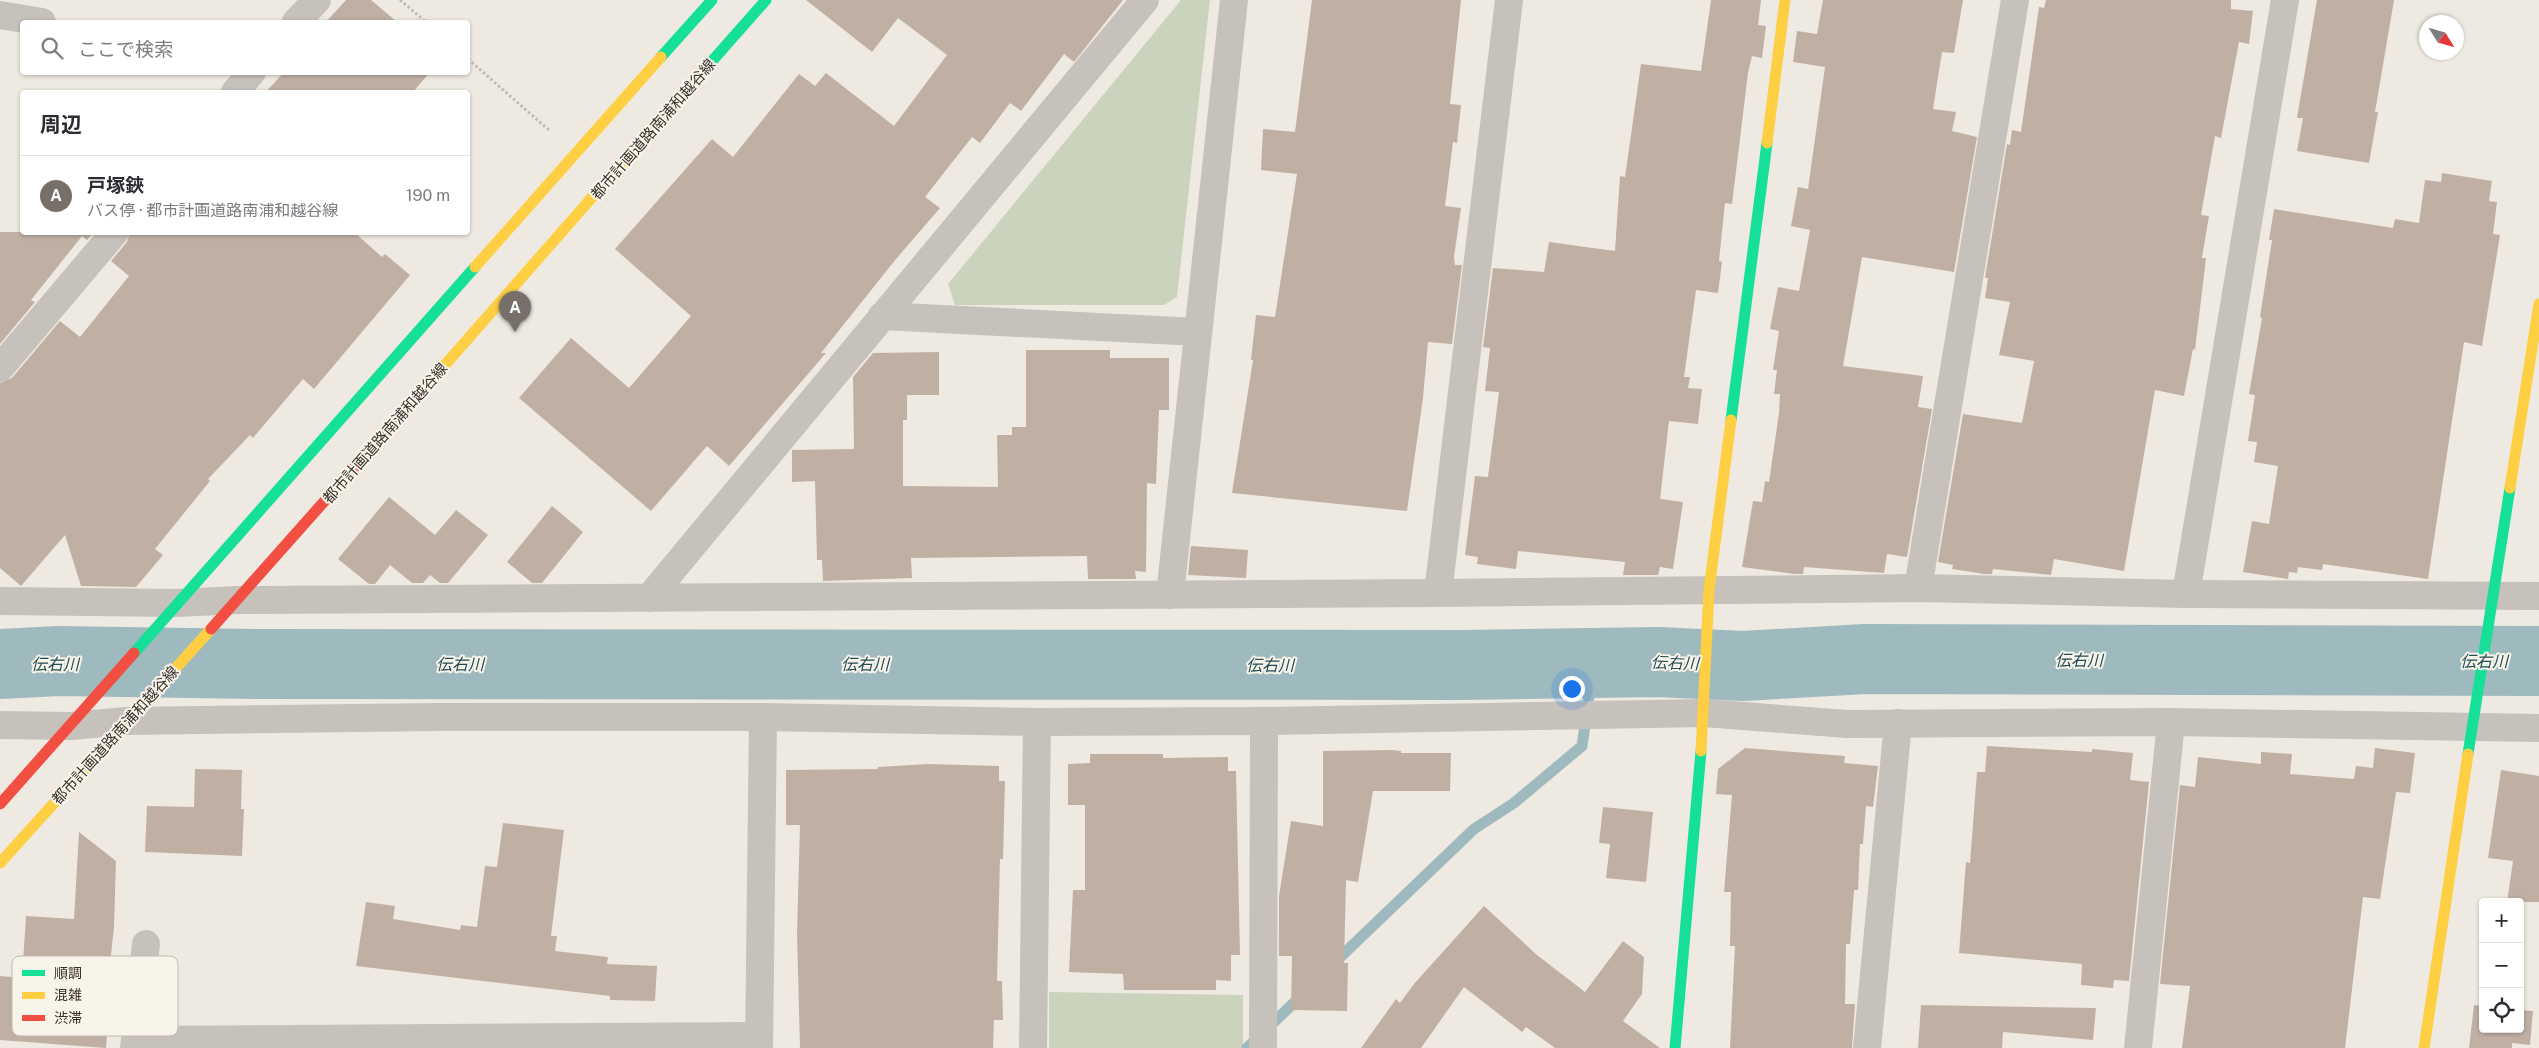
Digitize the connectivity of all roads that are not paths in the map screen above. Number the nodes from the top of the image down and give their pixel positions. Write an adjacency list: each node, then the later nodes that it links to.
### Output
1 (317, 0): 12 (street)
2 (712, 0): 29 (street)
3 (766, 0): 27 (street, 都市計画道路南浦和越谷線)
4 (1145, 0): 17 (street)
5 (1234, 0): 18 (street)
6 (1509, 0): 22 (street)
7 (1785, 0): 21 (street)
8 (2015, 0): 20 (street)
9 (2285, 0): 23 (street)
10 (0, 15): 11 (street)
11 (30, 20)
12 (298, 20)
13 (249, 75): 14 (street)
14 (237, 90)
15 (112, 235): 19 (street)
16 (2539, 304): 30 (street)
17 (882, 316): 18 (street); 26 (street)
18 (1198, 332): 24 (street)
19 (0, 368)
20 (1918, 588): 21 (street); 23 (street)
21 (1709, 590): 22 (street); 32 (street)
22 (1438, 593): 24 (street)
23 (2186, 594): 30 (street)
24 (1170, 595): 26 (street)
25 (2539, 596): 30 (street)
26 (649, 598): 27 (street)
27 (238, 600): 29 (street); 31 (street, 都市計画道路南浦和越谷線)
28 (0, 601): 29 (street)
29 (176, 604): 34 (street)
30 (2490, 609): 33 (street)
31 (134, 713): 34 (street); 35 (street); 43 (street, 都市計画道路南浦和越谷線)
32 (1704, 713): 36 (street); 39 (street); 50 (street)
33 (2475, 714): 38 (street); 41 (street); 53 (street)
34 (79, 716): 40 (street); 42 (street)
35 (763, 717): 37 (street); 46 (street)
36 (1264, 721): 37 (street); 49 (street)
37 (1037, 722): 48 (street)
38 (2172, 722): 39 (street); 52 (street)
39 (1898, 723): 51 (street)
40 (0, 725)
41 (2539, 728)
42 (0, 804)
43 (0, 863)
44 (146, 944): 45 (street)
45 (145, 956)
46 (759, 1042): 47 (street)
47 (135, 1044)
48 (1033, 1048)
49 (1263, 1048)
50 (1675, 1048)
51 (1867, 1048)
52 (2138, 1048)
53 (2424, 1048)

